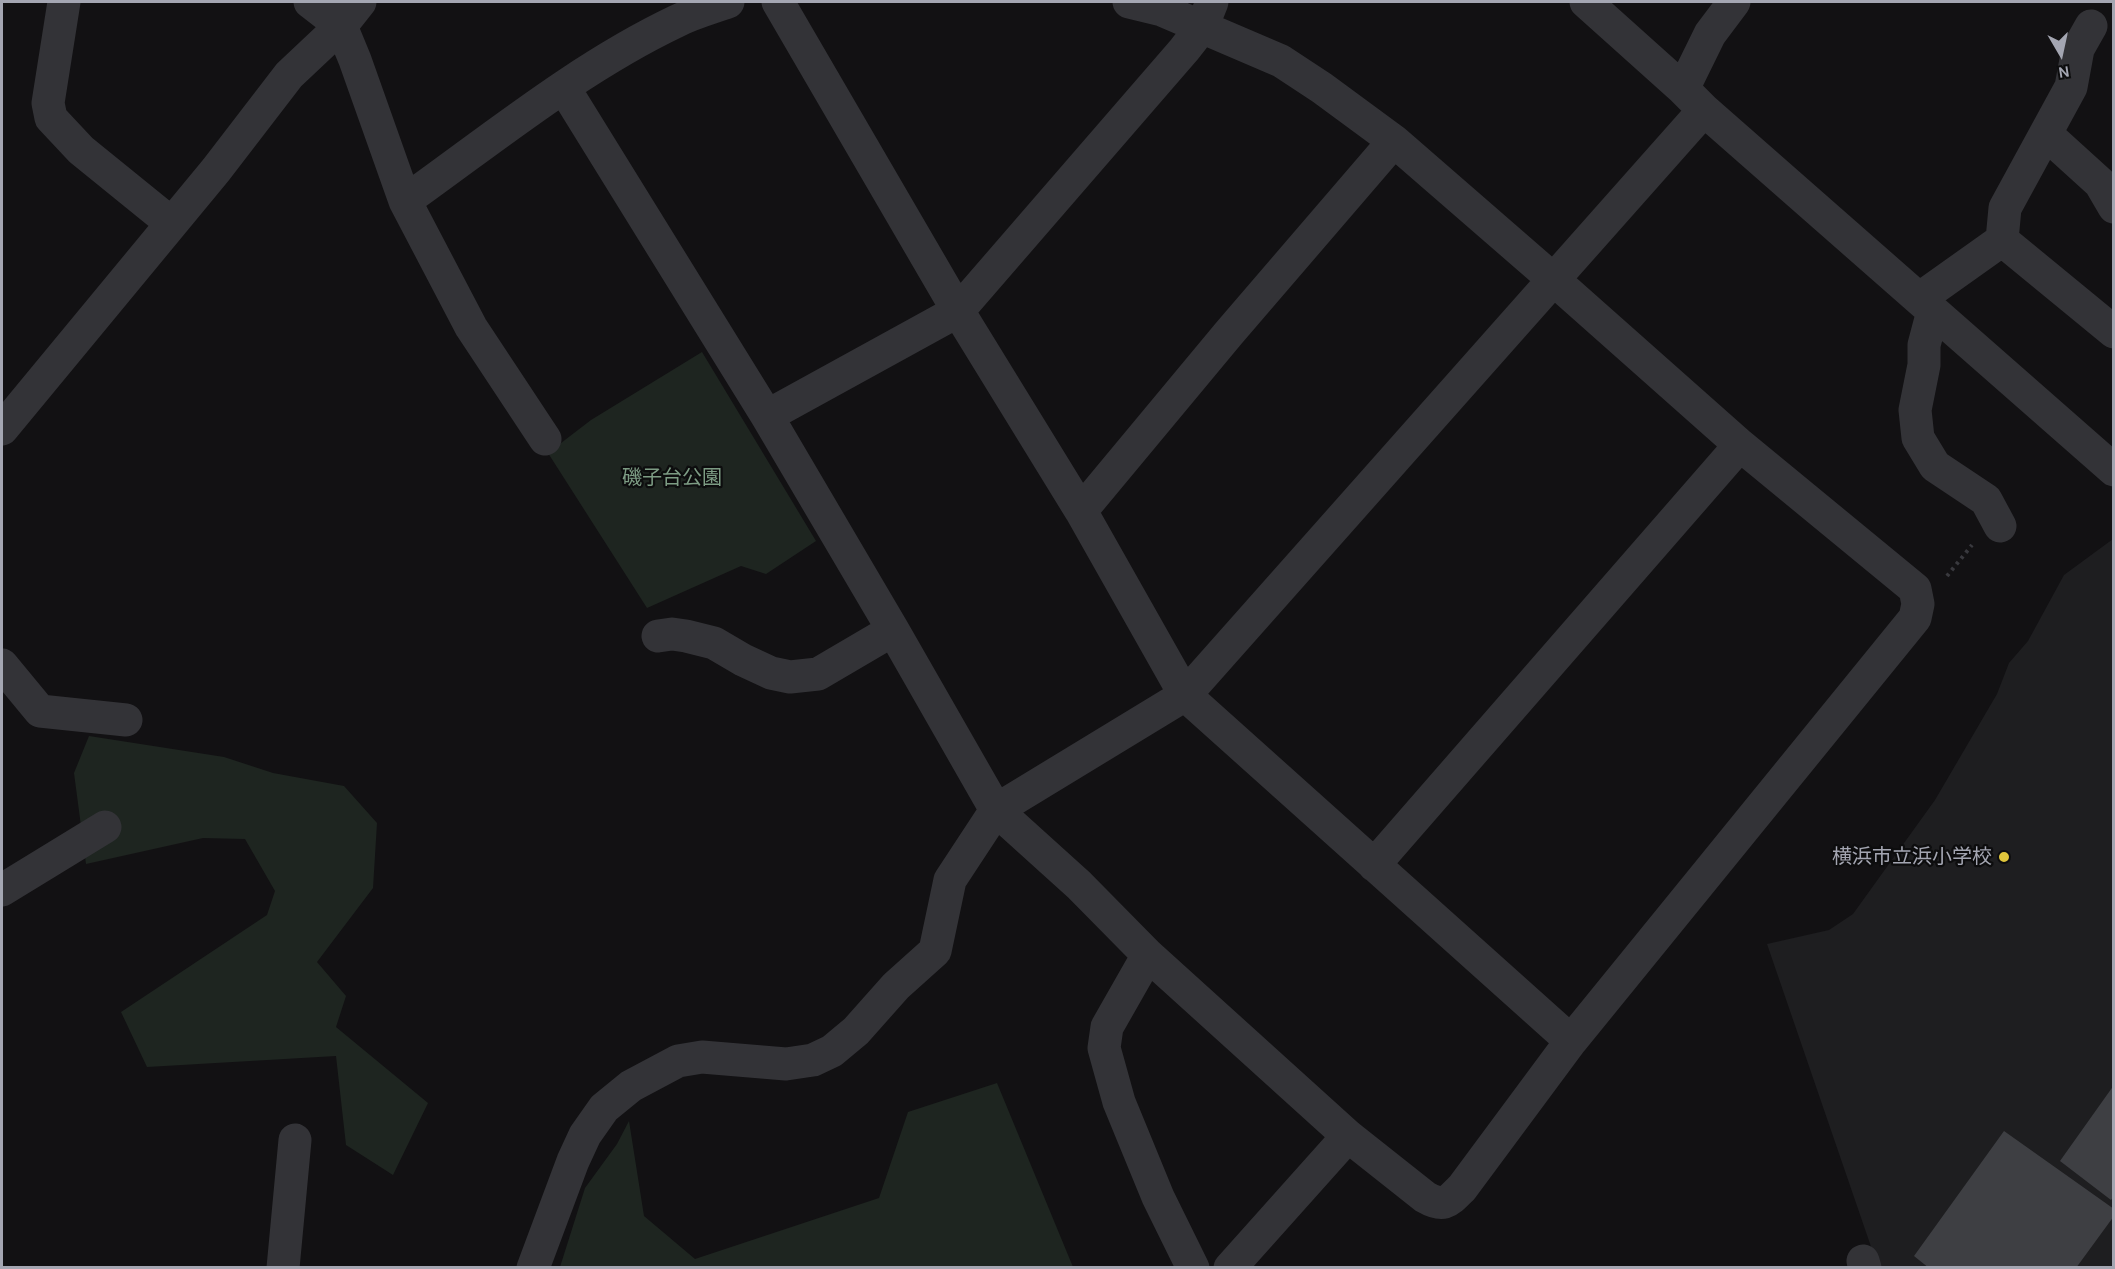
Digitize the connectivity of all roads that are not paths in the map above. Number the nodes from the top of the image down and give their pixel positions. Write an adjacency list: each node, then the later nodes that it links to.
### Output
1 (64, 2): 17 (street)
2 (310, 2): 8 (street)
3 (728, 2): 11 (street)
4 (778, 2): 21 (street)
5 (1129, 2): 9 (street)
6 (1586, 2): 12 (street)
7 (1734, 2): 12 (street)
8 (350, 14): 15 (street); 17 (street)
9 (1207, 14): 14 (street); 21 (street)
10 (2091, 26): 13 (street)
11 (564, 88): 15 (street); 23 (street)
12 (1694, 99): 19 (street); 20 (street)
13 (2046, 134): 16 (street); 18 (street)
14 (1394, 141): 19 (street); 28 (street)
15 (405, 201): 25 (street)
16 (2114, 207)
17 (171, 224): 24 (street)
18 (2002, 240): 20 (street); 22 (street)
19 (1554, 280): 26 (street); 33 (street)
20 (1926, 305): 27 (street); 29 (street)
21 (958, 311): 23 (street); 28 (street)
22 (2114, 332)
23 (767, 416): 30 (street)
24 (2, 429)
25 (545, 439)
26 (1740, 445): 37 (street); 40 (street)
27 (2114, 470)
28 (1082, 511): 33 (street)
29 (2000, 526)
30 (893, 630): 31 (street); 35 (street)
31 (658, 636)
32 (2, 665): 34 (street)
33 (1185, 695): 35 (street); 37 (street)
34 (126, 720)
35 (996, 810): 39 (street); 44 (street)
36 (105, 826): 38 (street)
37 (1374, 865): 40 (street)
38 (2, 890)
39 (1148, 955): 41 (street); 45 (street)
40 (1571, 1041): 41 (street)
41 (1348, 1136): 46 (street)
42 (295, 1140): 43 (street)
43 (283, 1268)
44 (533, 1268)
45 (1193, 1268)
46 (1230, 1268)

